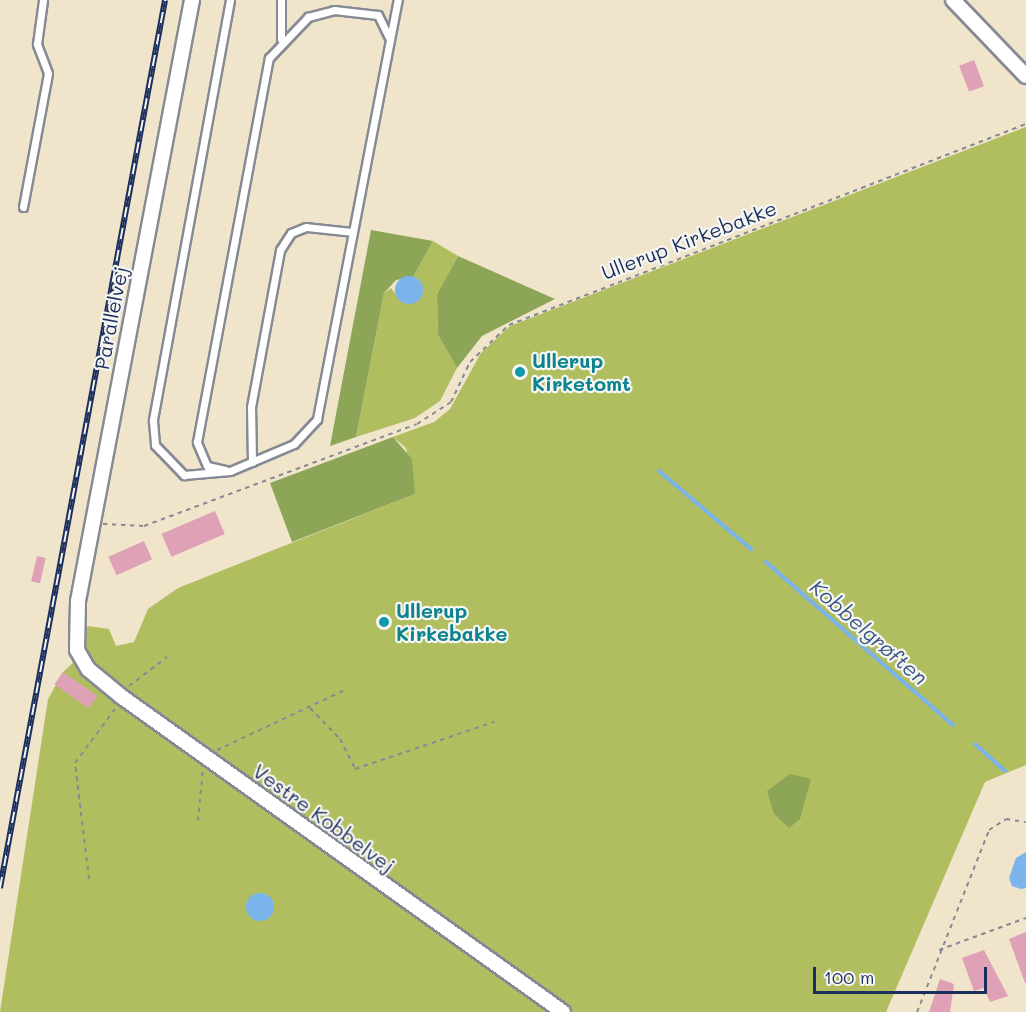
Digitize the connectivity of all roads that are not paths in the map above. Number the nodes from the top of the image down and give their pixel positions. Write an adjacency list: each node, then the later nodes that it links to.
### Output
1 (42, 0): 10 (lane)
2 (192, 0): 14 (street, Parallelvej)
3 (230, 0): 13 (lane)
4 (281, 0): 7 (lane)
5 (398, 0): 8 (lane)
6 (953, 0): 9 (street)
7 (281, 39): 8 (lane); 13 (lane)
8 (390, 42): 11 (lane)
9 (1026, 76)
10 (23, 207)
11 (353, 232): 12 (lane); 12 (lane)
12 (252, 462): 13 (lane)
13 (230, 471)
14 (75, 645): 15 (street, Vestre Kobbelvej)
15 (563, 1012)

